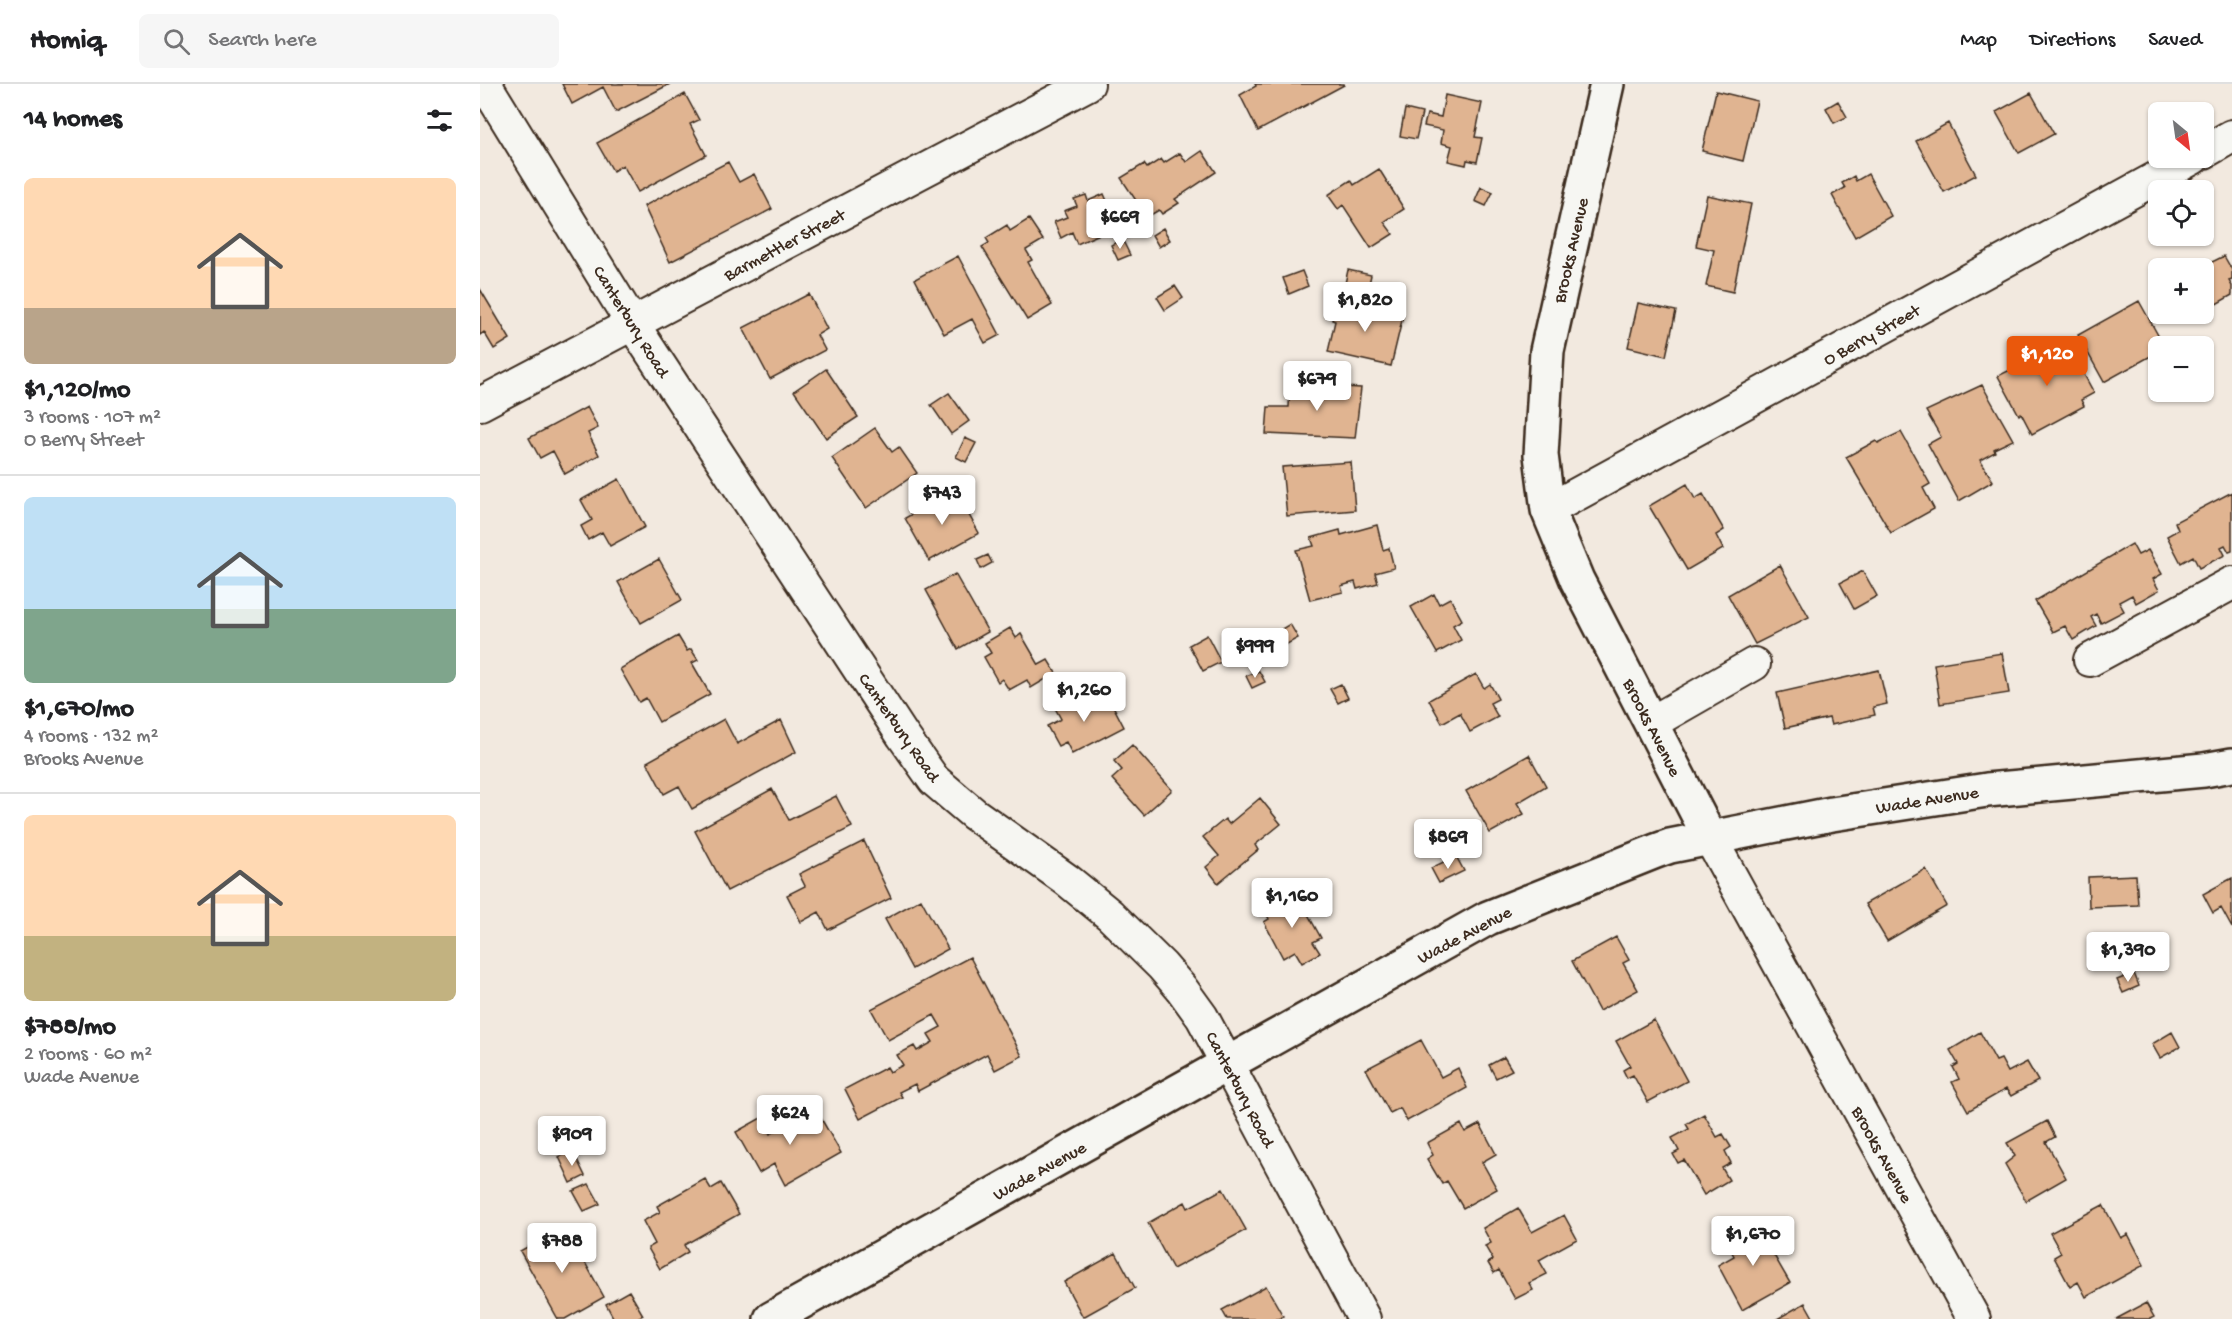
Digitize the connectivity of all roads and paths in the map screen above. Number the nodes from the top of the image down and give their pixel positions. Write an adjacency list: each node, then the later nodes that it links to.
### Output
1 (485, 84): 7 (street, Canterbury Road)
2 (1088, 84): 7 (street, Barmettler Street)
3 (1607, 84): 9 (main road, Brooks Avenue)
4 (2232, 136): 5 (street)
5 (2214, 146)
6 (2175, 168): 9 (street, O Berry Street)
7 (632, 323): 8 (street, Barmettler Street); 16 (street, Canterbury Road)
8 (480, 404)
9 (1548, 510): 13 (main road, Brooks Avenue)
10 (2232, 583): 11 (street)
11 (2090, 660)
12 (1754, 664): 13 (street)
13 (1651, 723): 15 (main road, Brooks Avenue)
14 (2232, 765): 15 (main road, Wade Avenue)
15 (1710, 838): 16 (main road, Wade Avenue); 19 (street, Brooks Avenue)
16 (1227, 1064): 17 (main road, Wade Avenue); 18 (street, Canterbury Road)
17 (771, 1319)
18 (1364, 1319)
19 (1974, 1319)

